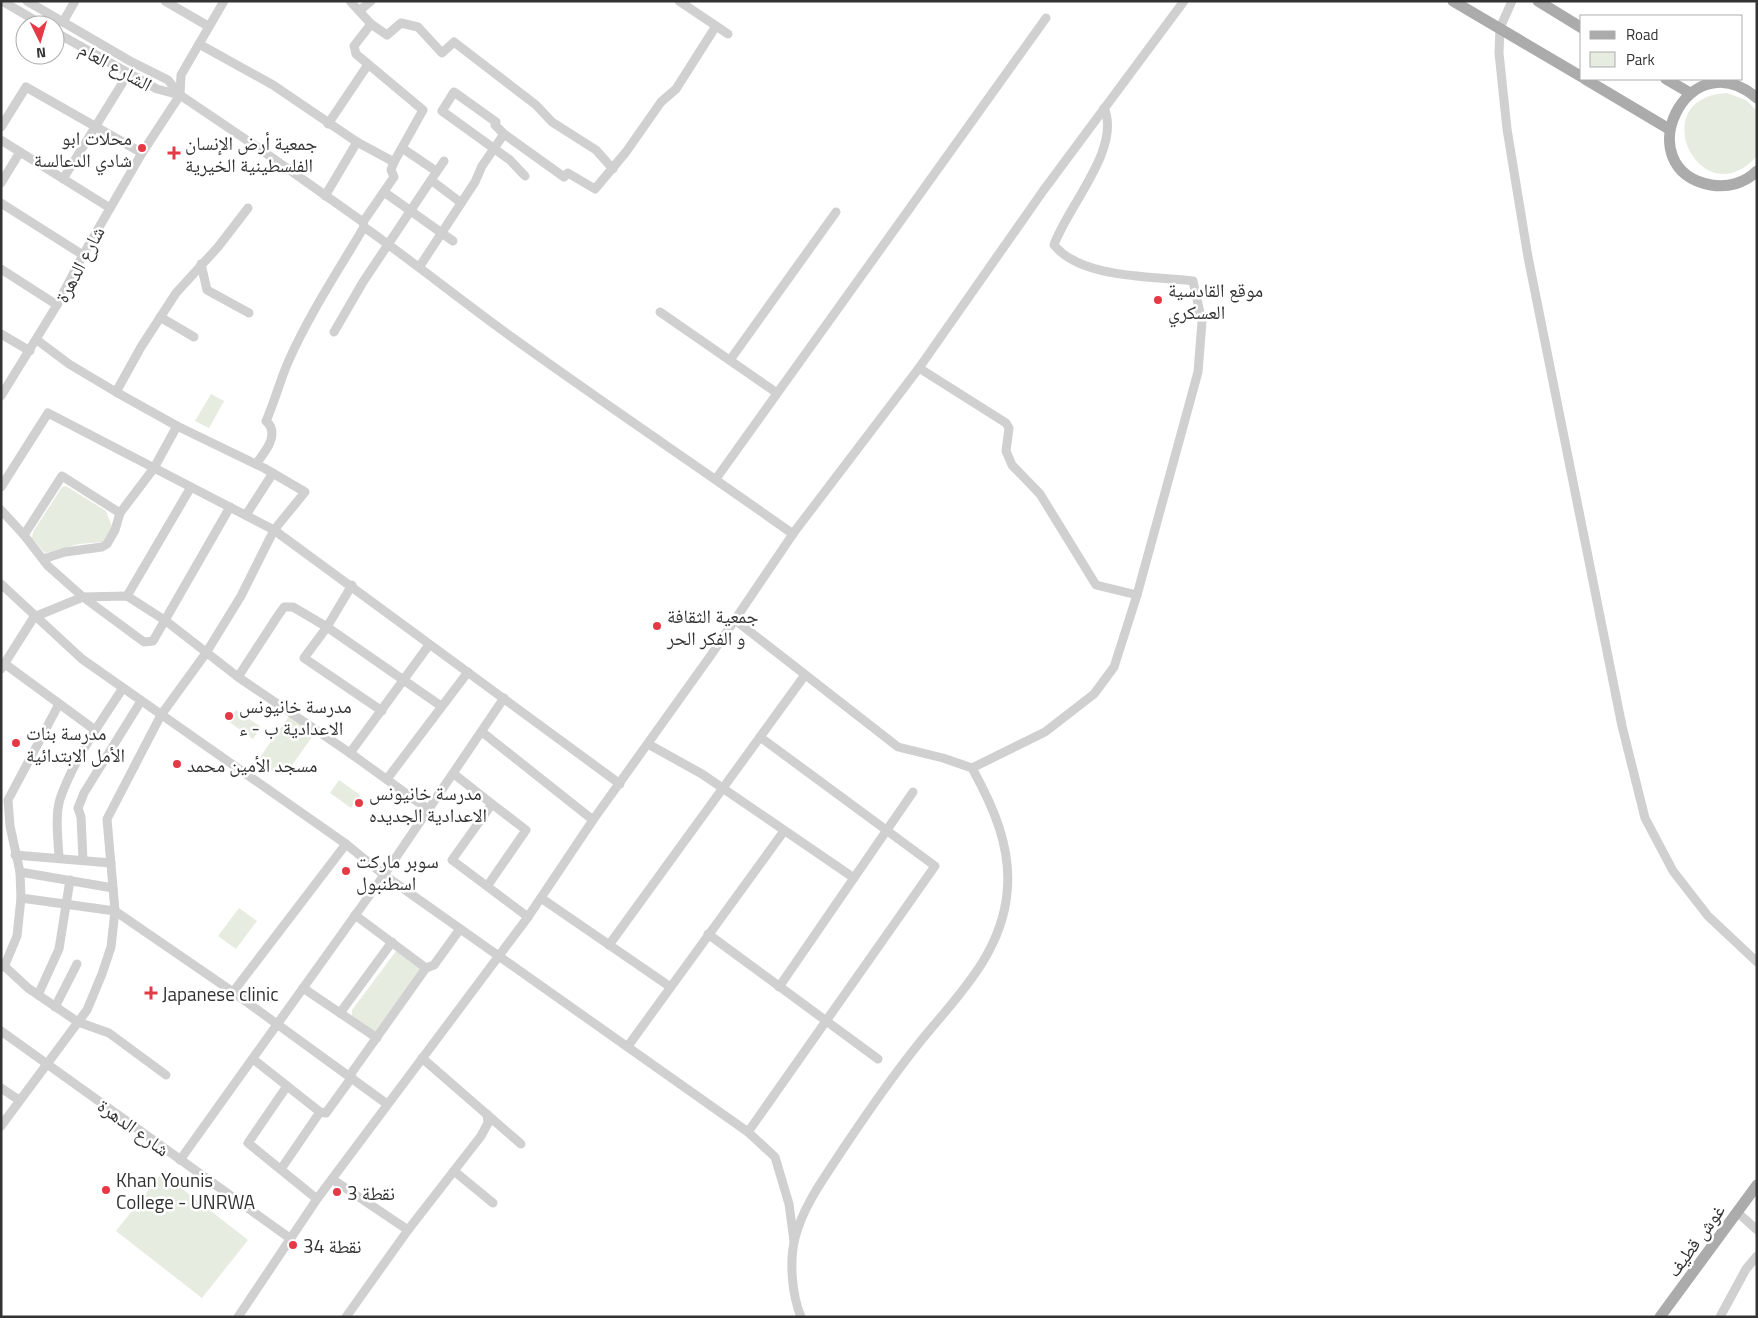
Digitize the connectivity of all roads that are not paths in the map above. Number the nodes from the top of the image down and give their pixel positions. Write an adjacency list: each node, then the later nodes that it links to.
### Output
1 (27, 1): 15 (street)
2 (75, 1): 16 (street)
3 (165, 1): 20 (street)
4 (224, 1): 20 (street)
5 (350, 1): 13 (street)
6 (371, 1): 13 (street)
7 (679, 1): 21 (street)
8 (1184, 1): 35 (street)
9 (1453, 1): 23 (main road)
10 (1512, 1): 23 (street)
11 (1538, 1): 22 (main road)
12 (2, 2): 14 (street)
13 (360, 10): 19 (street)
14 (25, 15)
15 (51, 15)
16 (65, 18)
17 (1046, 18): 84 (street)
18 (65, 23): 33 (street)
19 (372, 24): 27 (street); 49 (street)
20 (208, 26): 26 (street)
21 (716, 26): 24 (street); 49 (street)
22 (1580, 27)
23 (1500, 28): 29 (main road); 165 (street)
24 (728, 34)
25 (65, 38): 28 (street, الشارع العام)
26 (199, 44): 33 (street); 36 (street)
27 (367, 66): 36 (street); 43 (street)
28 (128, 74): 33 (street, الشارع العام); 38 (street)
29 (1580, 76)
30 (1587, 80): 39 (main road)
31 (1668, 80): 32 (main road)
32 (1690, 93): 34 (main road); 39 (main road)
33 (180, 95): 46 (street, شارع الدهرة); 57 (street)
34 (1757, 98)
35 (1104, 108): 82 (street); 104 (street)
36 (328, 124): 42 (street)
37 (1, 127): 38 (street)
38 (97, 127): 46 (street); 53 (street)
39 (1669, 129): 51 (main road)
40 (504, 134): 44 (street); 44 (street); 49 (street)
41 (1, 140): 45 (street)
42 (357, 142): 48 (street); 57 (street)
43 (402, 148): 48 (street); 50 (street)
44 (493, 149): 52 (street); 58 (street)
45 (20, 152): 53 (street); 55 (street)
46 (142, 153): 60 (street, شارع الدهرة)
47 (444, 161): 50 (street)
48 (394, 162): 56 (street)
49 (613, 169)
50 (436, 171): 54 (street)
51 (1755, 175)
52 (525, 176)
53 (63, 179): 60 (street)
54 (431, 180): 58 (street); 62 (street)
55 (1, 183)
56 (384, 192): 62 (street); 64 (street)
57 (325, 196): 64 (street)
58 (460, 202): 65 (street)
59 (2, 204): 68 (street)
60 (110, 208): 68 (street, شارع الدهرة)
61 (248, 208): 69 (street)
62 (410, 209): 65 (street); 67 (street)
63 (836, 212): 81 (street)
64 (364, 225): 67 (street); 87 (street)
65 (442, 233): 66 (street); 70 (street)
66 (453, 241)
67 (387, 243): 70 (street); 76 (street)
68 (83, 255): 72 (street, شارع الدهرة)
69 (201, 264): 74 (street); 75 (street)
70 (420, 266): 98 (street)
71 (1, 269): 72 (street)
72 (57, 305): 79 (street, شارع الدهرة)
73 (660, 312): 81 (street)
74 (249, 313)
75 (160, 317): 78 (street); 83 (street)
76 (334, 332)
77 (1, 334): 80 (street)
78 (194, 337)
79 (37, 340): 80 (street, شارع الدهرة); 83 (street)
80 (30, 351): 85 (street, شارع الدهرة)
81 (730, 360): 84 (street)
82 (919, 368): 98 (street); 104 (street)
83 (116, 392): 86 (street)
84 (777, 393): 90 (street)
85 (1, 396)
86 (177, 426): 87 (street); 88 (street)
87 (256, 464): 89 (street)
88 (154, 468): 91 (street); 92 (street); 95 (street)
89 (273, 473): 96 (street); 97 (street)
90 (718, 476)
91 (191, 486): 93 (street); 103 (street)
92 (1, 488)
93 (230, 507): 96 (street); 108 (street)
94 (1, 510): 99 (street)
95 (120, 513): 99 (street); 100 (street)
96 (246, 515): 97 (street)
97 (274, 530): 102 (street); 111 (street)
98 (793, 534): 107 (street)
99 (24, 535): 100 (street)
100 (43, 558): 105 (street)
101 (1, 584): 106 (street)
102 (352, 586): 109 (street); 110 (street)
103 (127, 596): 105 (street); 108 (street)
104 (1137, 596): 129 (street)
105 (83, 597): 106 (street); 108 (street)
106 (34, 617): 112 (street); 117 (street)
107 (735, 620): 114 (street); 127 (street)
108 (166, 621): 111 (street)
109 (327, 627): 115 (street); 116 (street); 122 (street)
110 (429, 645): 113 (street); 116 (street)
111 (206, 653): 115 (street); 123 (street)
112 (3, 666): 120 (street)
113 (468, 672): 118 (street); 121 (street)
114 (805, 675): 126 (street); 129 (street)
115 (238, 677): 128 (street)
116 (404, 682): 121 (street); 122 (street)
117 (123, 688): 119 (street); 124 (street)
118 (504, 698): 125 (street); 132 (street)
119 (141, 701): 123 (street); 146 (street)
120 (58, 704): 124 (street); 135 (street)
121 (440, 706): 131 (street)
122 (382, 711): 128 (street)
123 (161, 715): 143 (street); 147 (street)
124 (95, 730): 145 (street)
125 (482, 732): 130 (street); 138 (street)
126 (760, 737): 133 (street); 140 (street)
127 (648, 744): 132 (street); 133 (street)
128 (350, 753): 131 (street)
129 (972, 768): 208 (street)
130 (454, 774): 136 (street); 137 (street)
131 (387, 779): 137 (street)
132 (620, 784): 138 (street)
133 (722, 788): 142 (street); 163 (street)
134 (913, 792): 140 (street)
135 (5, 799): 139 (street)
136 (492, 804): 152 (street); 152 (street)
137 (429, 810): 149 (street)
138 (593, 820): 155 (street)
139 (10, 826): 141 (street); 144 (street)
140 (887, 830): 150 (street); 176 (street)
141 (1, 832)
142 (784, 832): 150 (street); 161 (street)
143 (346, 844): 149 (street); 172 (street)
144 (15, 855): 145 (street); 148 (street)
145 (59, 857): 146 (street)
146 (83, 860): 147 (street)
147 (111, 863): 153 (street)
148 (20, 872): 151 (street); 154 (street)
149 (384, 875): 158 (street); 160 (street)
150 (854, 878): 170 (street)
151 (70, 880): 153 (street); 156 (street)
152 (488, 885): 159 (street)
153 (113, 888): 157 (street)
154 (21, 898): 156 (street); 167 (street)
155 (541, 898): 159 (street); 163 (street)
156 (66, 905): 157 (street); 173 (street)
157 (115, 912): 172 (street); 177 (street)
158 (355, 915): 162 (street); 171 (street)
159 (528, 917): 164 (street)
160 (460, 929): 164 (street); 168 (street)
161 (708, 934): 170 (street); 181 (street)
162 (392, 942): 168 (street); 175 (street)
163 (609, 945): 169 (street)
164 (499, 955): 181 (street); 183 (street)
165 (1757, 962)
166 (77, 964): 174 (street)
167 (3, 965): 173 (street)
168 (426, 968): 180 (street)
169 (669, 986)
170 (779, 987): 176 (street)
171 (303, 988): 175 (street); 178 (street)
172 (233, 992): 178 (street)
173 (38, 995): 174 (street)
174 (55, 1007): 177 (street)
175 (340, 1013): 180 (street)
176 (826, 1021): 184 (street); 195 (street)
177 (78, 1022): 185 (street); 186 (street)
178 (278, 1024): 182 (street); 187 (street)
179 (1, 1031): 185 (street, شارع الدهرة)
180 (377, 1038): 187 (street)
181 (628, 1046): 195 (street)
182 (253, 1058): 188 (street); 197 (street)
183 (422, 1058): 191 (street); 193 (street)
184 (878, 1059)
185 (47, 1064): 190 (street); 197 (street, شارع الدهرة)
186 (166, 1076)
187 (351, 1076): 191 (street); 192 (street)
188 (287, 1086): 192 (street); 198 (street)
189 (1, 1088): 190 (street)
190 (19, 1100): 194 (street)
191 (387, 1104): 200 (street)
192 (320, 1112): 198 (street)
193 (486, 1114): 196 (street); 199 (street)
194 (1, 1126)
195 (748, 1132): 208 (street)
196 (521, 1144)
197 (180, 1160): 207 (street, شارع الدهرة)
198 (281, 1170): 202 (street)
199 (454, 1171): 203 (street); 205 (street)
200 (332, 1179): 202 (street); 205 (street)
201 (1757, 1185): 204 (main road, غوش قطيف)
202 (317, 1199): 207 (street)
203 (493, 1203)
204 (1737, 1212): 206 (street); 213 (main road, غوش قطيف)
205 (408, 1230): 211 (street)
206 (1757, 1230)
207 (291, 1240): 210 (street)
208 (794, 1241): 212 (street)
209 (1757, 1256): 214 (street)
210 (239, 1316)
211 (346, 1317)
212 (801, 1317)
213 (1660, 1317)
214 (1720, 1317)

